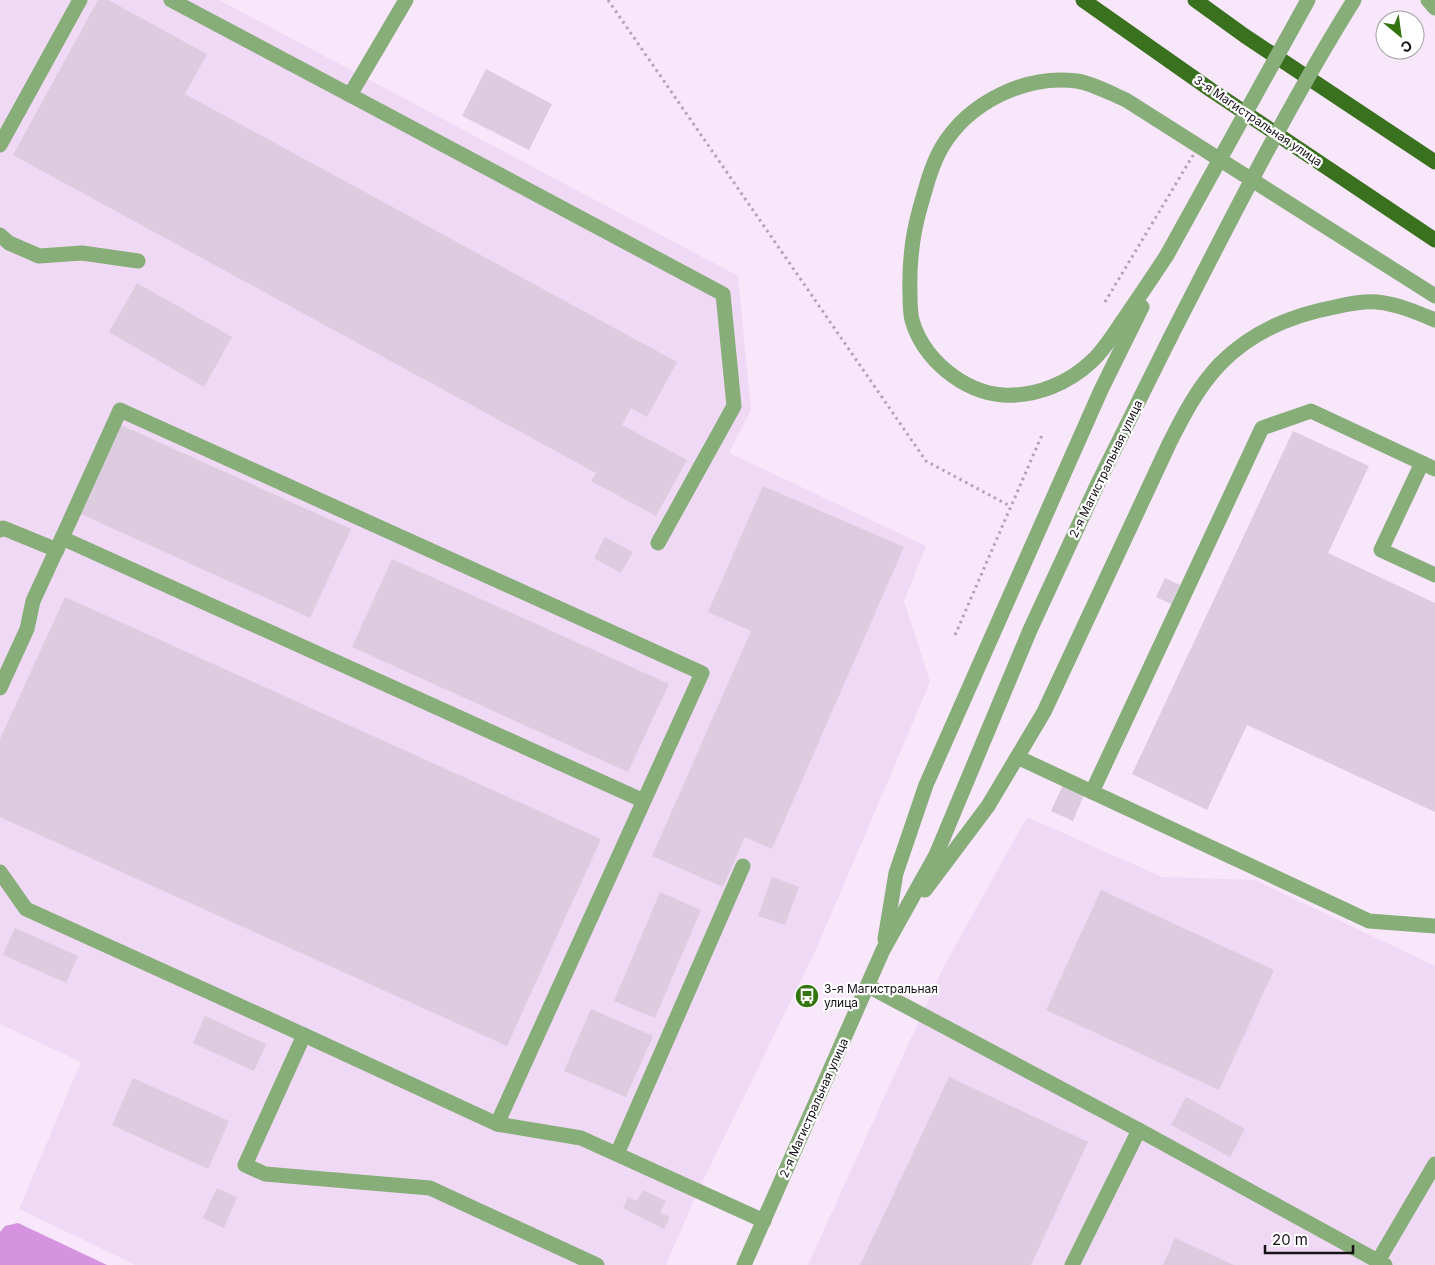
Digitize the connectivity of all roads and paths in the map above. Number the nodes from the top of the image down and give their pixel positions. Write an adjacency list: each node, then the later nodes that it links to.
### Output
1 (80, 0): 12 (street)
2 (171, 0): 11 (street)
3 (406, 0): 11 (street)
4 (608, 0): 22 (path)
5 (1083, 0): 15 (main road, 3-я Магистральная улица)
6 (1195, 0): 13 (main road)
7 (1308, 0): 18 (street, bridge)
8 (1354, 0): 35 (street, 2-я Магистральная улица, bridge)
9 (1428, 0): 10 (street)
10 (1435, 8)
11 (350, 96): 24 (street)
12 (0, 145)
13 (1435, 162)
14 (0, 235): 16 (street)
15 (1435, 240)
16 (138, 261)
17 (1435, 296): 18 (street)
18 (1131, 318): 35 (street, 2-я Магистральная улица)
19 (1435, 320): 29 (street)
20 (1042, 435): 22 (path)
21 (1428, 466): 26 (street); 30 (street)
22 (1010, 506): 27 (path)
23 (0, 530): 25 (street)
24 (658, 543)
25 (59, 544): 28 (street); 31 (street); 31 (street)
26 (1435, 575)
27 (955, 635)
28 (0, 688)
29 (1017, 757): 30 (street); 35 (street)
30 (1092, 792): 34 (street)
31 (644, 801): 38 (street)
32 (743, 866): 40 (street)
33 (0, 872): 37 (street)
34 (1435, 926)
35 (885, 946): 36 (street, 2-я Магистральная улица)
36 (868, 986): 39 (street); 42 (street, 2-я Магистральная улица)
37 (304, 1035): 38 (street); 44 (street)
38 (497, 1124): 40 (street)
39 (1139, 1130): 43 (street); 46 (street)
40 (617, 1154): 42 (street)
41 (1435, 1164): 43 (street)
42 (764, 1221): 45 (street, 2-я Магистральная улица)
43 (1382, 1263)
44 (597, 1265)
45 (744, 1265)
46 (1072, 1265)

